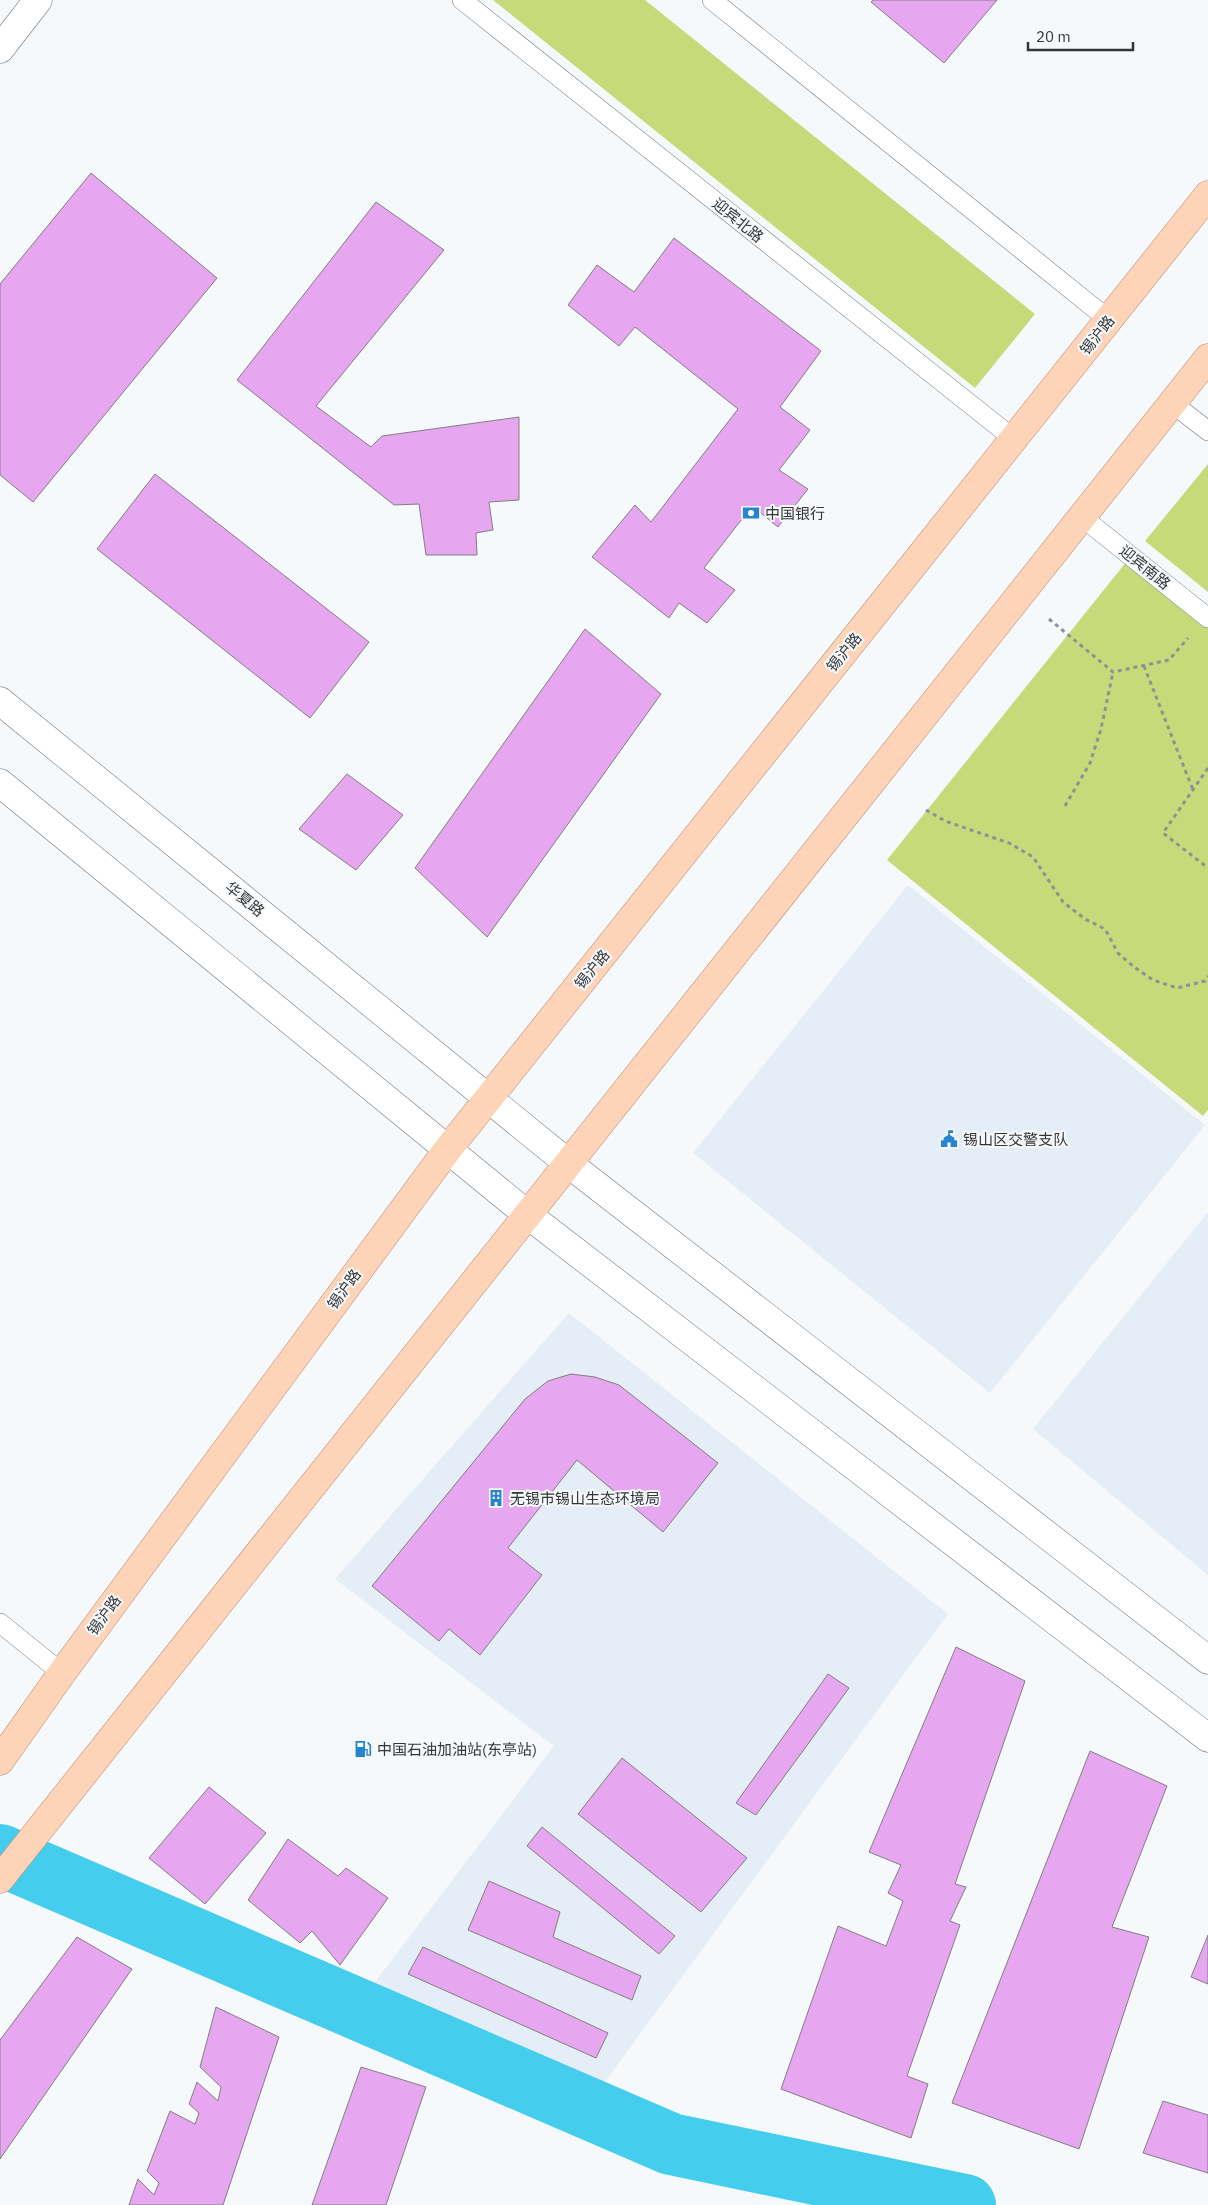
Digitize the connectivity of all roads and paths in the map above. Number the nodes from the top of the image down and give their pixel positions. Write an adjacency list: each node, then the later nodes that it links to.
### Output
1 (38, 0): 4 (street)
2 (462, 0): 10 (lane, 迎宾北路)
3 (712, 0): 6 (lane)
4 (0, 49)
5 (1208, 195): 6 (main road, 锡沪路)
6 (1109, 320): 10 (main road, 锡沪路)
7 (1208, 358): 8 (main road)
8 (1172, 403): 9 (lane); 11 (main road)
9 (1208, 431)
10 (1014, 439): 25 (main road, 锡沪路)
11 (1082, 517): 12 (lane, 迎宾南路); 27 (main road)
12 (1208, 618)
13 (1049, 619): 16 (path)
14 (1191, 634): 15 (path)
15 (1144, 666): 16 (path); 20 (path)
16 (1113, 672): 21 (path)
17 (0, 701): 25 (street, 华夏路)
18 (1208, 768): 20 (path)
19 (0, 783): 26 (street)
20 (1193, 790): 23 (path)
21 (1065, 806)
22 (926, 810): 24 (path)
23 (1208, 868)
24 (1208, 976)
25 (489, 1098): 26 (main road, 锡沪路); 27 (street, 华夏路)
26 (448, 1149): 28 (street); 31 (main road, 锡沪路)
27 (569, 1164): 28 (main road); 30 (street, 华夏路)
28 (528, 1215): 32 (street); 34 (main road)
29 (0, 1623): 31 (lane)
30 (1208, 1660)
31 (62, 1672): 33 (main road, 锡沪路)
32 (1208, 1738)
33 (0, 1761)
34 (0, 1879)

